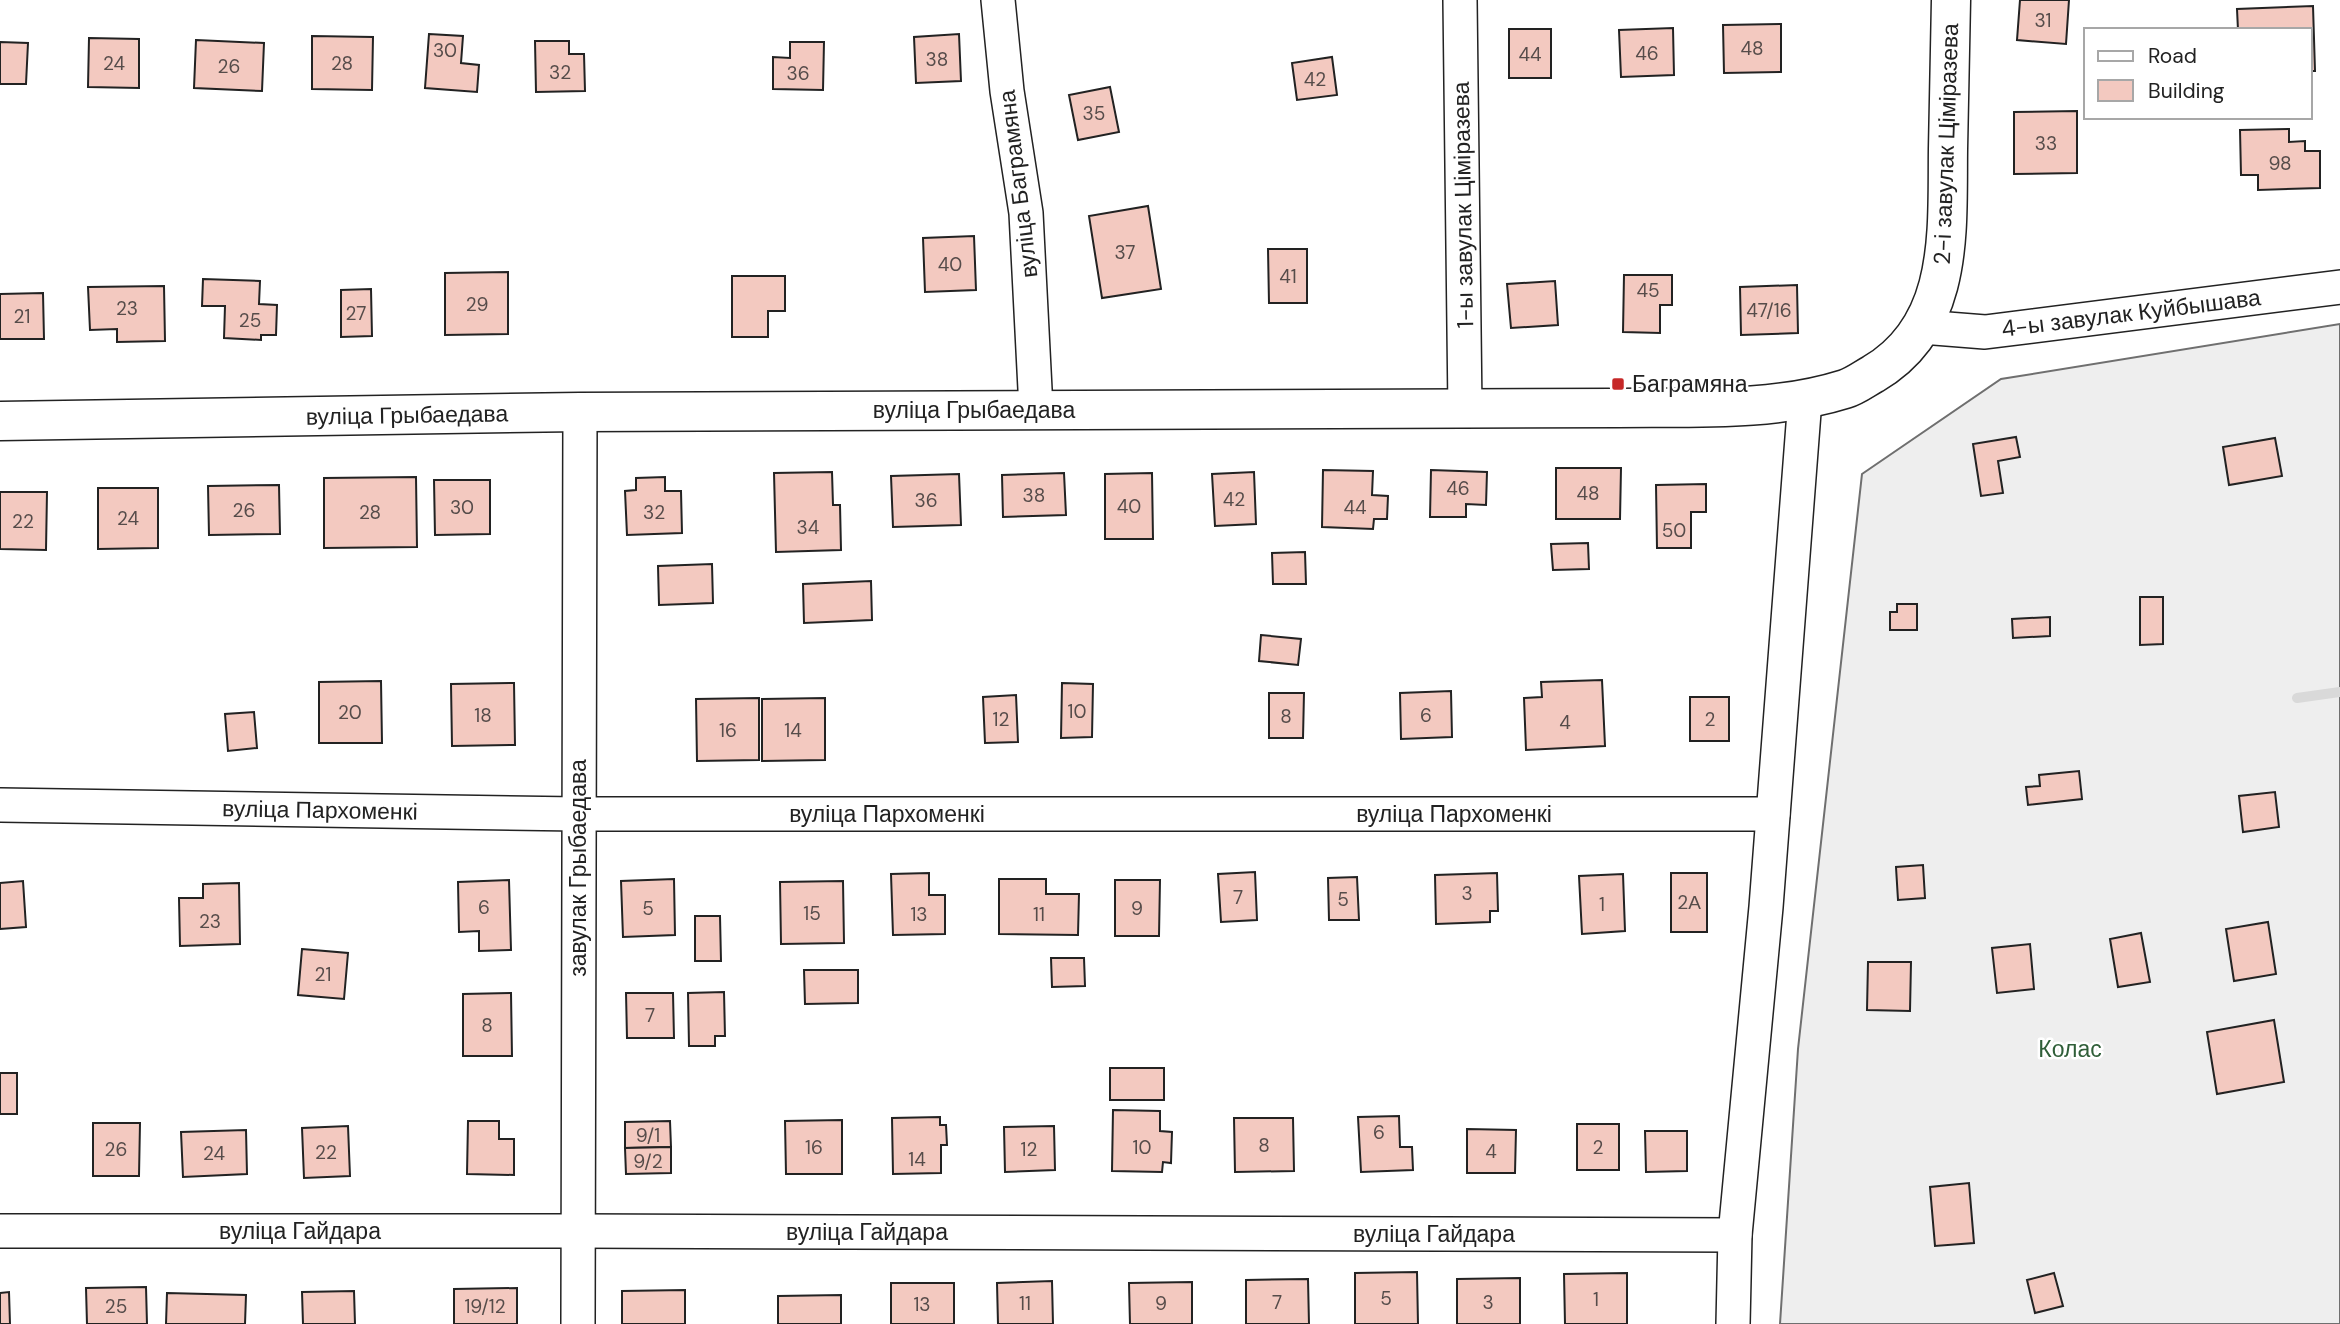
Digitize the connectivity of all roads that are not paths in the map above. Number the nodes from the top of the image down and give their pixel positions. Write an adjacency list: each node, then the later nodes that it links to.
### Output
1 (998, 0): 7 (street, вуліца Баграмяна)
2 (1460, 0): 8 (street, 1-ы завулак Ціміразева)
3 (1951, 0): 5 (street, 2-і завулак Ціміразева)
4 (2340, 287): 5 (street, 4-ы завулак Куйбышава)
5 (1922, 327): 6 (street, вуліца Грыбаедава)
6 (1805, 399): 8 (street, вуліца Грыбаедава); 13 (street)
7 (1036, 409): 8 (street, вуліца Грыбаедава); 9 (street, вуліца Грыбаедава)
8 (1465, 410)
9 (580, 412): 10 (street, вуліца Грыбаедава); 12 (street, завулак Грыбаедава)
10 (0, 421)
11 (0, 805): 12 (street, вуліца Пархоменкі)
12 (578, 814): 13 (street, вуліца Пархоменкі); 15 (street, завулак Грыбаедава)
13 (1773, 814): 16 (street)
14 (0, 1231): 15 (street, вуліца Гайдара)
15 (579, 1231): 16 (street, вуліца Гайдара); 17 (street, завулак Грыбаедава)
16 (1735, 1235): 18 (street)
17 (578, 1324)
18 (1733, 1324)

